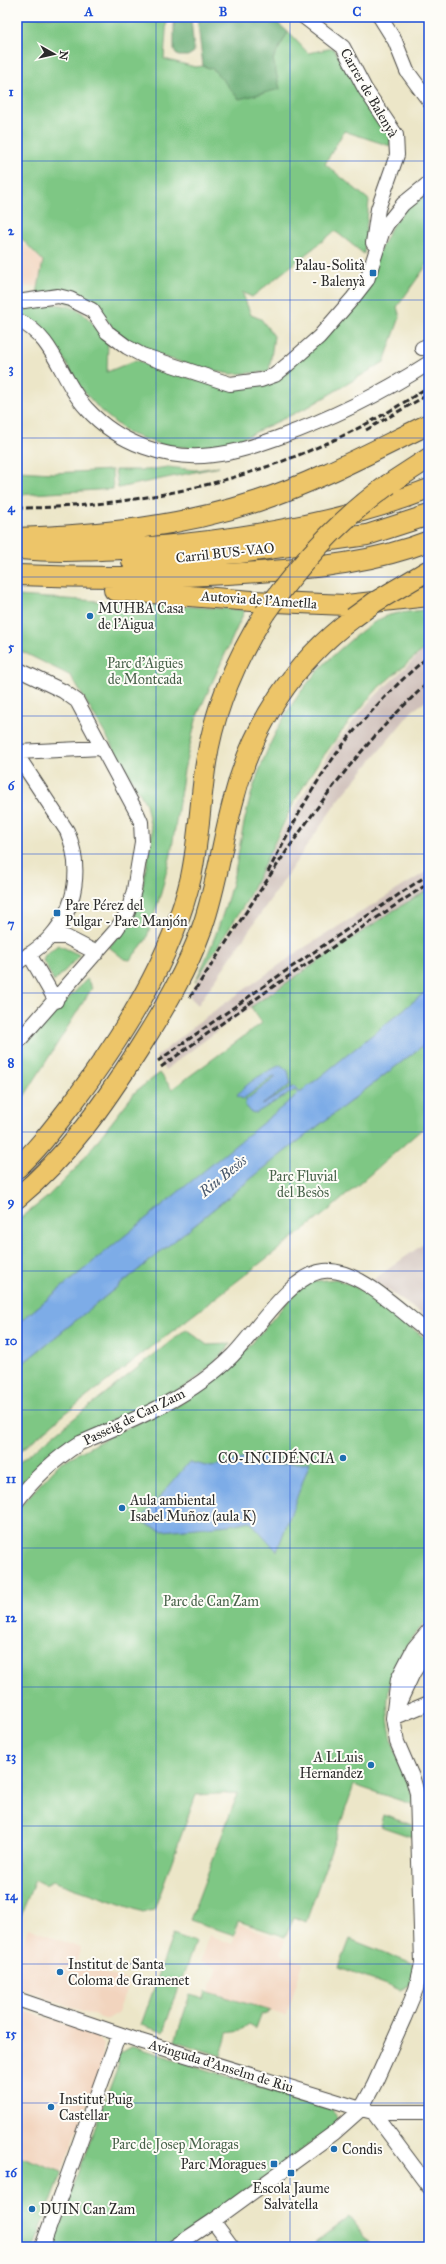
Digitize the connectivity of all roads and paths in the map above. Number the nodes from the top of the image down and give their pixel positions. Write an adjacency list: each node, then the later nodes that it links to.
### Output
1 (304, 17): 5 (street, Carrer de Balenyà)
2 (380, 17): 3 (street)
3 (429, 101)
4 (429, 183): 5 (street)
5 (374, 255): 6 (street)
6 (17, 302)
7 (17, 320): 8 (street)
8 (429, 363)
9 (429, 416): 11 (highway)
10 (429, 424): 11 (highway)
11 (372, 451): 16 (highway)
12 (429, 458): 34 (highway, bridge)
13 (429, 488): 18 (highway)
14 (429, 515): 15 (highway, Carril BUS-VAO)
15 (367, 535): 19 (highway, Carril BUS-VAO); 22 (highway)
16 (17, 538)
17 (423, 538): 22 (highway)
18 (17, 549)
19 (17, 561)
20 (429, 570): 37 (highway, bridge)
21 (17, 575): 22 (highway)
22 (67, 577)
23 (17, 584): 24 (highway, Autovia de l'Ametlla)
24 (429, 596)
25 (17, 668): 26 (street)
26 (102, 748): 27 (street); 29 (street)
27 (17, 754): 28 (street)
28 (50, 937): 29 (street); 30 (street)
29 (97, 953): 32 (street)
30 (29, 954): 31 (street); 32 (street)
31 (17, 963)
32 (56, 1001): 33 (street)
33 (17, 1043)
34 (57, 1123): 35 (highway); 36 (highway)
35 (17, 1152)
36 (17, 1168)
37 (17, 1198)
38 (429, 1333): 39 (street, Passeig de Can Zam)
39 (17, 1501)
40 (429, 1630): 43 (street)
41 (429, 1648): 43 (street)
42 (428, 1705): 43 (street)
43 (392, 1718): 46 (street)
44 (17, 1999): 45 (street, Avinguda d'Anselm de Riu)
45 (119, 2034): 46 (street, Avinguda d'Anselm de Riu); 50 (street)
46 (367, 2110): 47 (street, Avinguda d'Anselm de Riu); 48 (street); 49 (street)
47 (429, 2112)
48 (429, 2187)
49 (214, 2221): 51 (street); 52 (street)
50 (42, 2247)
51 (174, 2247)
52 (232, 2247)

